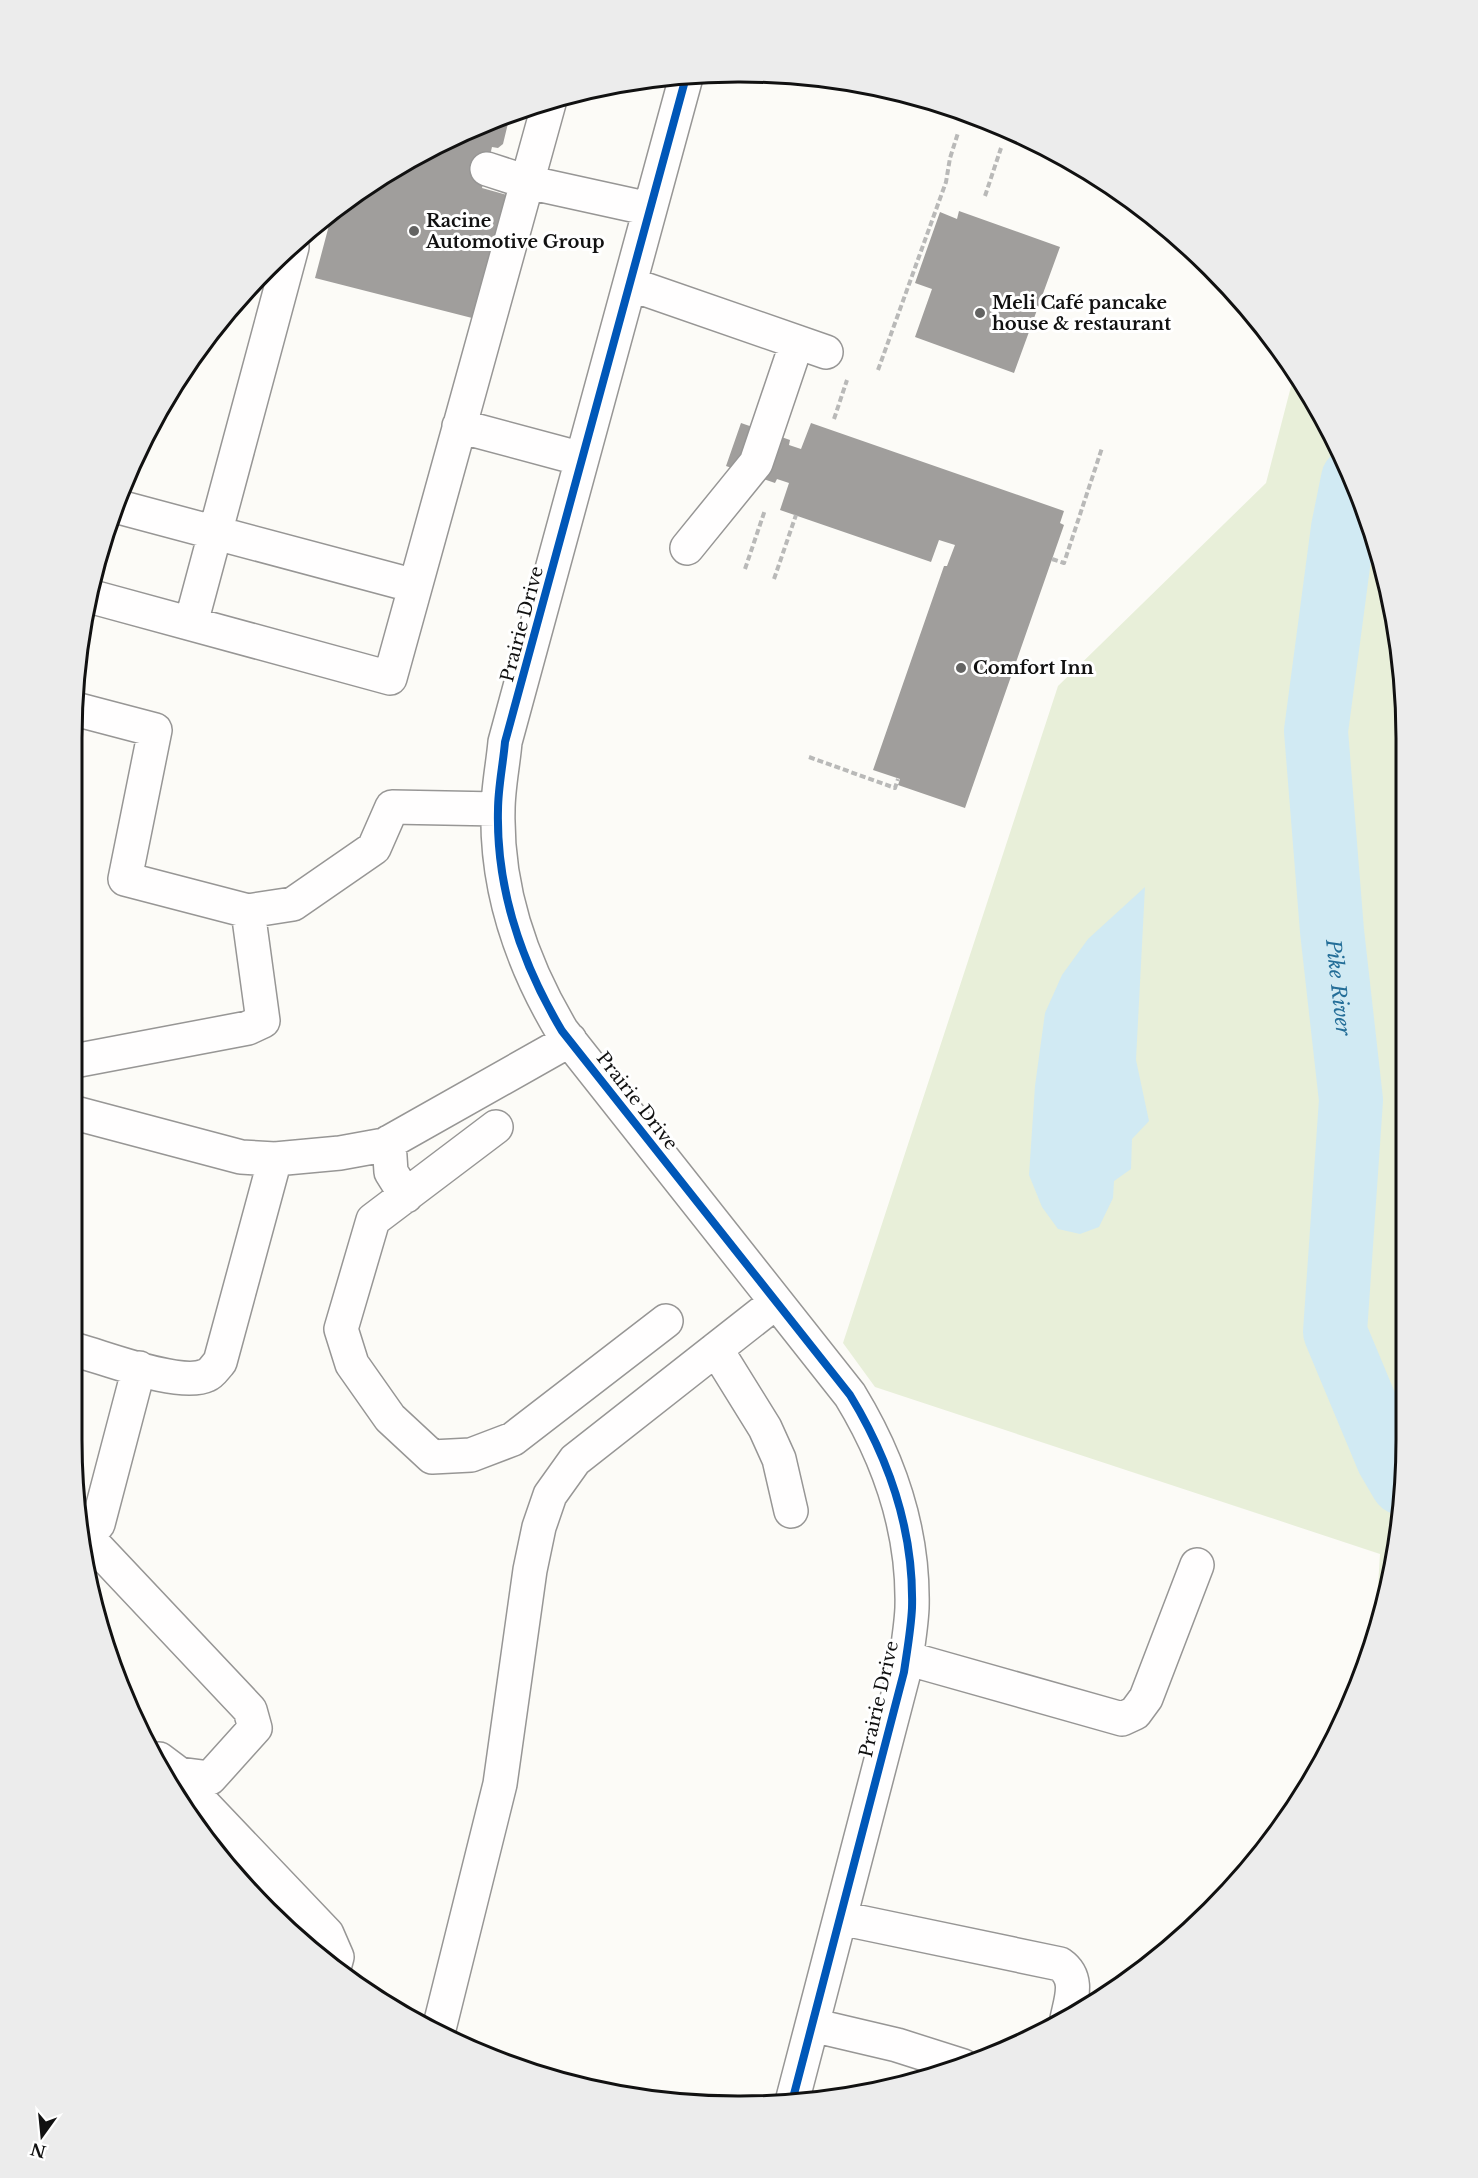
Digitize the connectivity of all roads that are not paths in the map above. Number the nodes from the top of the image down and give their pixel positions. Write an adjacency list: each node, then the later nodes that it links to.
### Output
1 (684, 85): 5 (street, Prairie Drive)
2 (547, 112): 4 (street)
3 (487, 170): 4 (street)
4 (527, 182): 5 (street); 8 (street)
5 (650, 209): 7 (street, Prairie Drive)
6 (288, 263): 11 (street)
7 (630, 284): 9 (street, Prairie Drive); 12 (street)
8 (459, 426): 9 (street); 13 (street)
9 (582, 459): 17 (street, Prairie Drive)
10 (124, 508): 11 (street)
11 (216, 533): 13 (street); 15 (street)
12 (687, 548)
13 (415, 586): 15 (street)
14 (98, 598): 15 (street)
15 (191, 623)
16 (83, 711): 18 (street)
17 (498, 809): 18 (street); 19 (street, Prairie Drive)
18 (248, 910): 20 (street)
19 (570, 1040): 23 (street); 26 (street, Prairie Drive)
20 (82, 1059)
21 (82, 1115): 24 (street)
22 (496, 1127): 25 (street)
23 (389, 1142): 24 (street); 25 (street)
24 (275, 1159): 30 (street)
25 (406, 1196): 27 (street)
26 (776, 1302): 28 (street); 35 (street, Prairie Drive)
27 (666, 1321)
28 (716, 1349): 31 (street); 41 (street)
29 (82, 1352): 30 (street)
30 (139, 1368): 32 (street)
31 (791, 1511)
32 (89, 1533)
33 (92, 1547): 37 (street)
34 (1197, 1565): 35 (street)
35 (906, 1659): 38 (street, Prairie Drive)
36 (170, 1767): 37 (street)
37 (189, 1789): 39 (street)
38 (840, 1918): 40 (street); 42 (street, Prairie Drive)
39 (337, 1958)
40 (1070, 2006)
41 (440, 2023)
42 (812, 2025): 43 (street); 44 (street, Prairie Drive)
43 (949, 2061)
44 (794, 2093)

